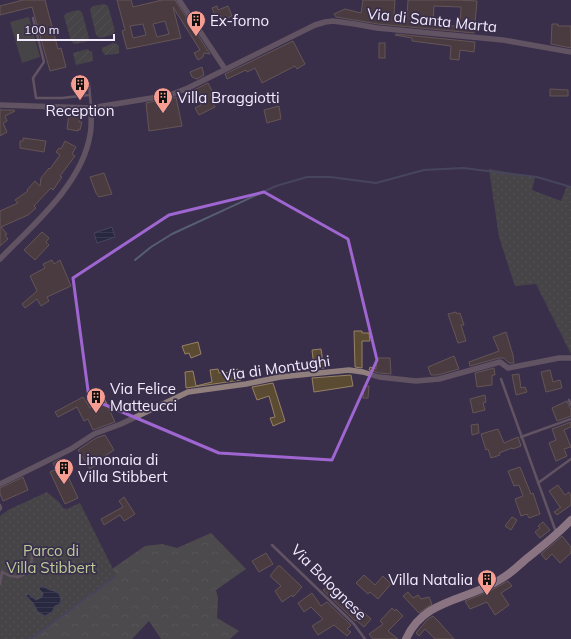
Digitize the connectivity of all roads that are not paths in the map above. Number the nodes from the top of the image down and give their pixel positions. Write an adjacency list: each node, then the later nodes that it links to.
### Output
1 (179, 0): 4 (street)
2 (32, 18): 6 (lane)
3 (571, 52): 4 (street, Via di Santa Marta)
4 (225, 70): 8 (street, Via di Santa Marta)
5 (89, 84): 6 (lane)
6 (89, 95): 8 (lane)
7 (0, 105): 8 (street, Via di Santa Marta)
8 (91, 108): 9 (street)
9 (0, 259)
10 (571, 358): 18 (street, Via di Montughi)
11 (501, 379): 15 (lane)
12 (569, 400): 13 (lane)
13 (571, 405)
14 (571, 419): 15 (lane)
15 (521, 437): 17 (lane)
16 (571, 459): 17 (lane)
17 (538, 483): 22 (lane)
18 (0, 484)
19 (0, 505): 20 (lane)
20 (0, 510)
21 (571, 520): 22 (main road)
22 (557, 534): 28 (main road)
23 (272, 545): 27 (lane, Via Bolognese)
24 (31, 550): 25 (lane)
25 (1, 571): 26 (lane)
26 (0, 584)
27 (365, 639)
28 (406, 639)

